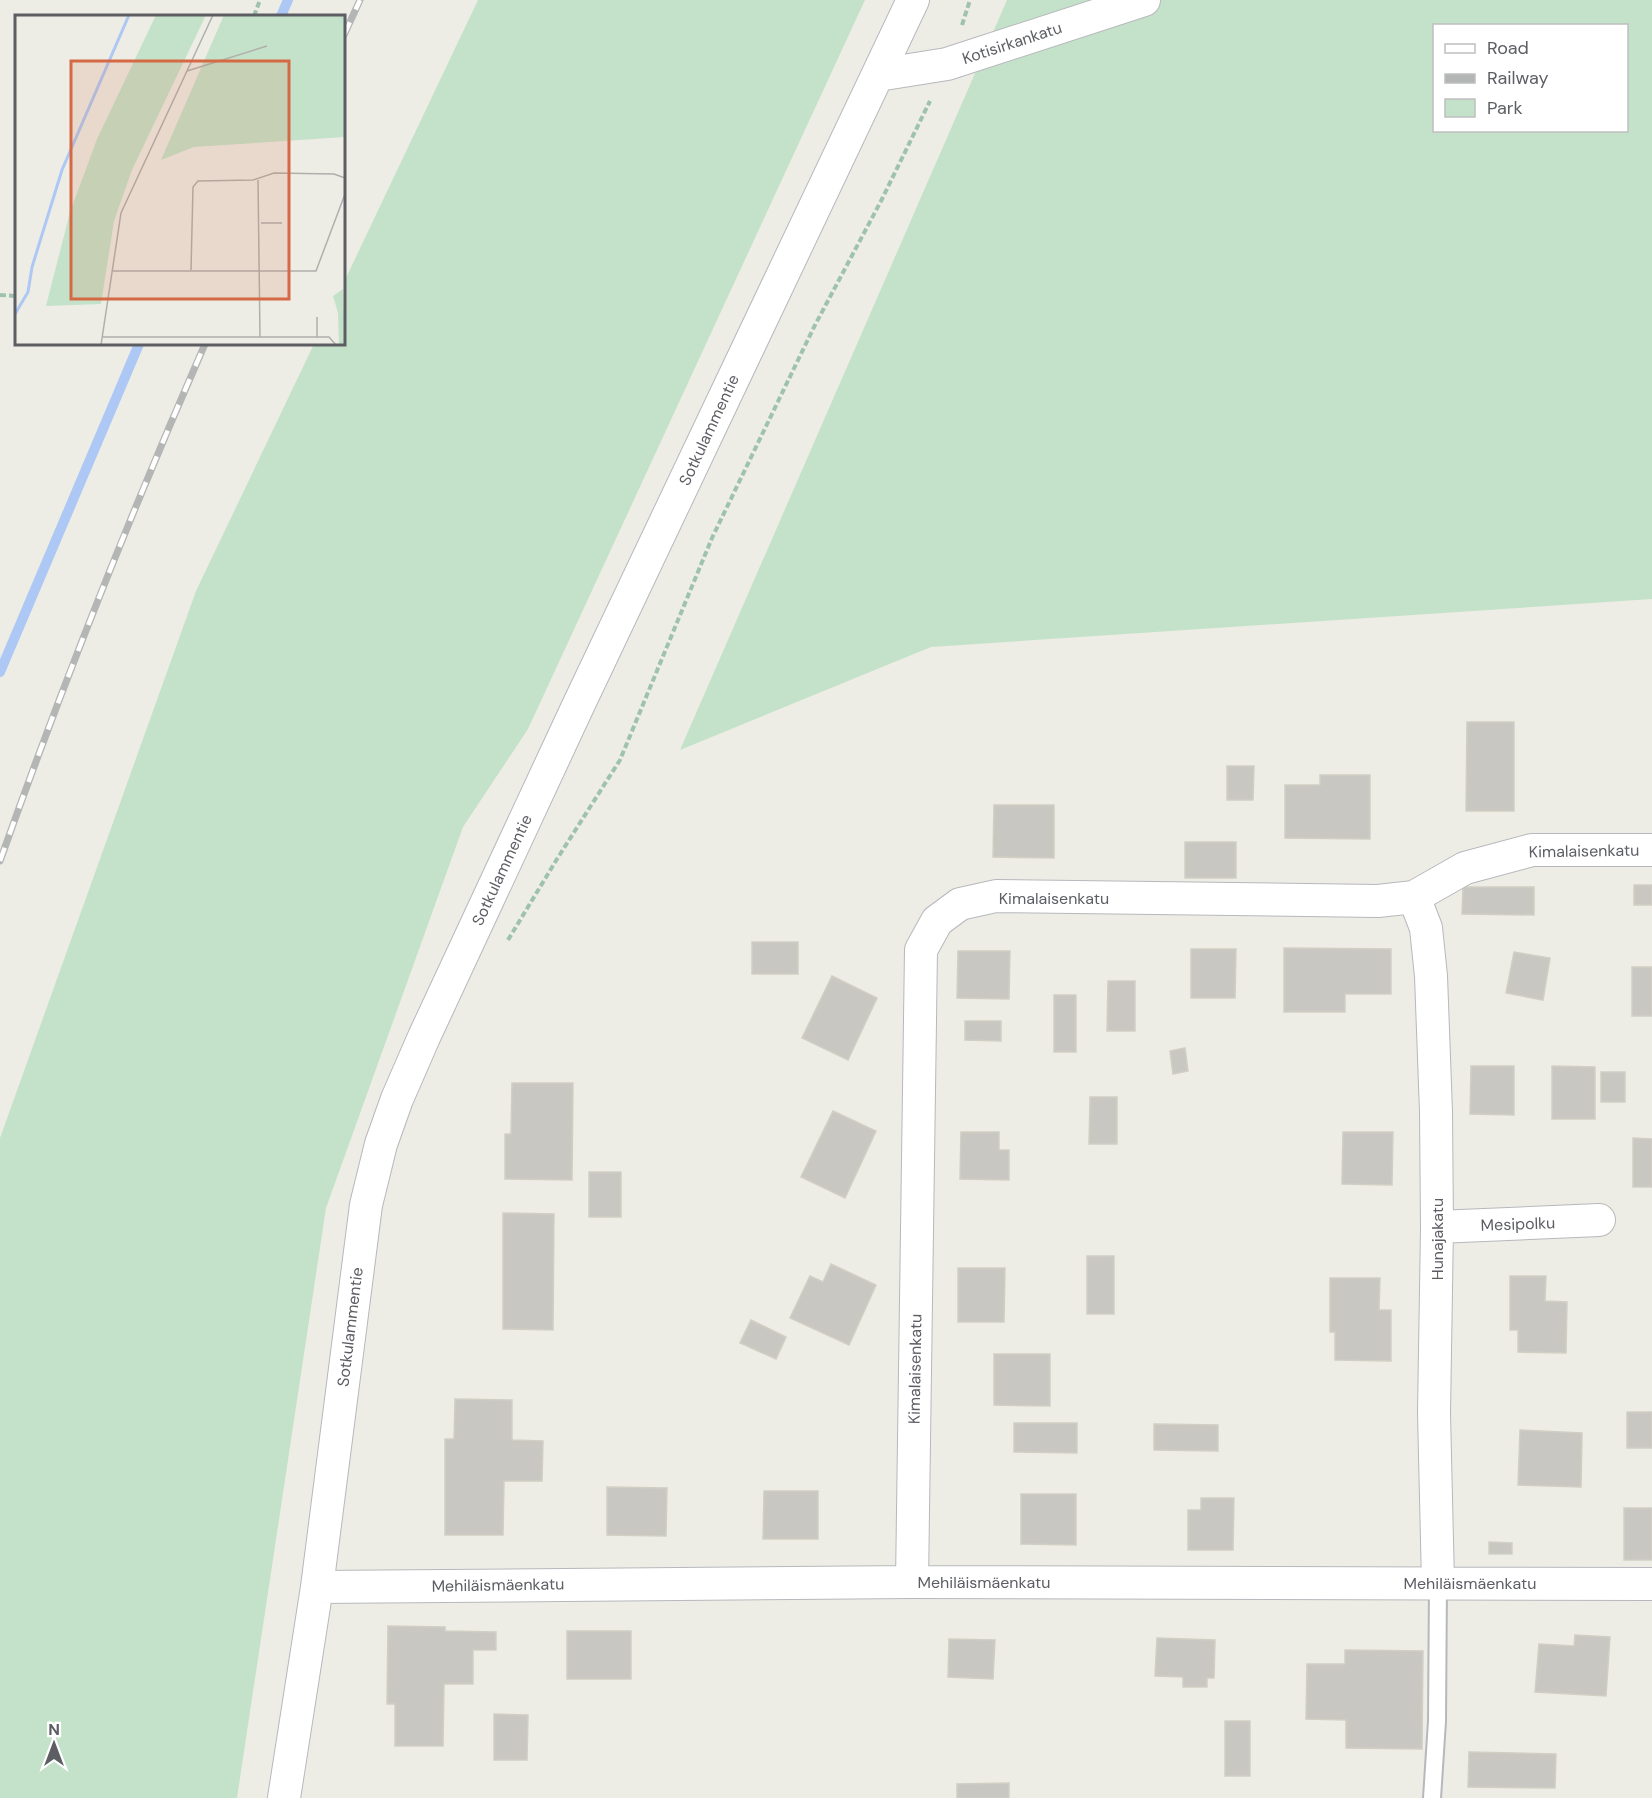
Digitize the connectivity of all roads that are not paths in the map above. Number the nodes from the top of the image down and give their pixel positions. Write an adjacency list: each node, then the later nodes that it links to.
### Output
1 (913, 0): 3 (street, Sotkulammentie)
2 (1144, 0): 3 (street, Kotisirkankatu)
3 (878, 75): 11 (street, Sotkulammentie)
4 (1652, 850): 5 (street, Kimalaisenkatu)
5 (1414, 897): 7 (street, Hunajakatu); 8 (street, Kimalaisenkatu)
6 (1599, 1220): 7 (street, Mesipolku)
7 (1437, 1227): 9 (street, Hunajakatu)
8 (912, 1582): 9 (street, Mehiläismäenkatu); 11 (street, Mehiläismäenkatu)
9 (1438, 1583): 10 (street, Mehiläismäenkatu); 13 (lane)
10 (1652, 1584)
11 (316, 1587): 12 (street, Sotkulammentie)
12 (284, 1798)
13 (1432, 1798)

